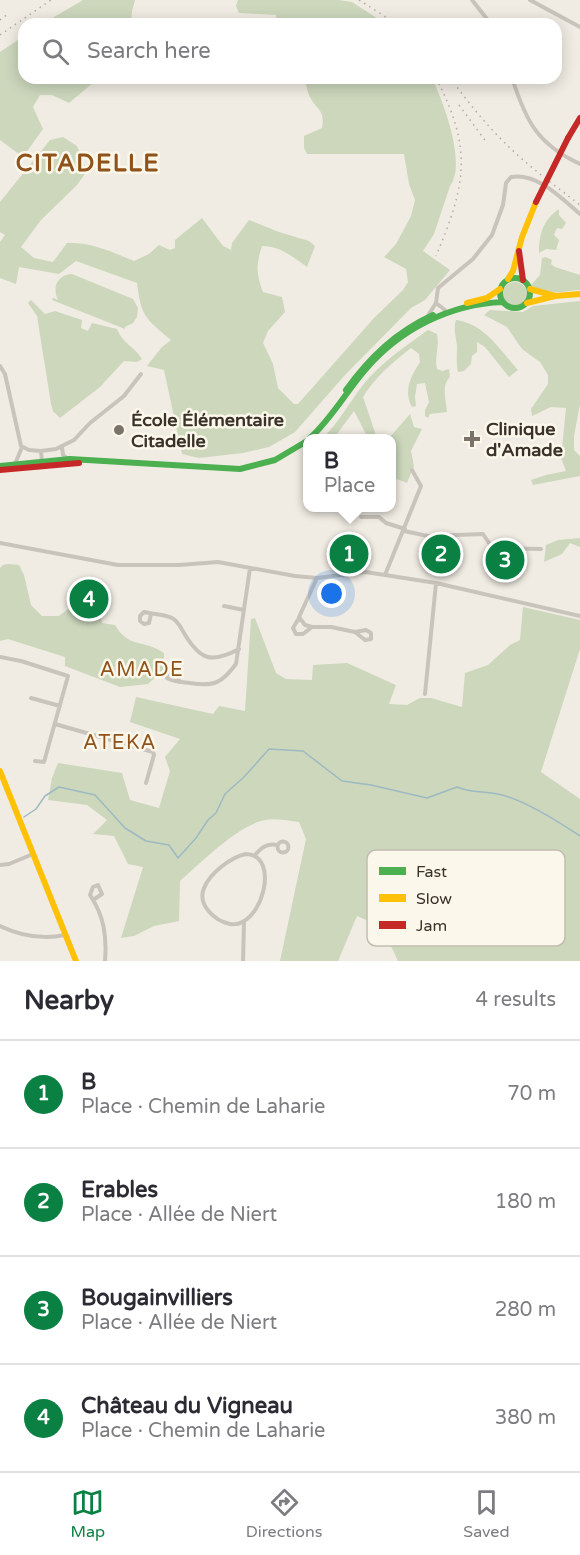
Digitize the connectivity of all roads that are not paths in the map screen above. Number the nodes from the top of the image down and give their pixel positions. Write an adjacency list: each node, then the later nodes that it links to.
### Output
1 (472, 0): 3 (street)
2 (530, 0): 4 (street)
3 (486, 18)
4 (580, 27)
5 (514, 84): 7 (street)
6 (580, 117): 9 (main road, bridge)
7 (580, 164)
8 (580, 214): 17 (street)
9 (519, 251): 10 (main road); 11 (main road)
10 (508, 279): 11 (main road); 12 (main road)
11 (523, 280): 13 (main road)
12 (501, 289): 16 (main road); 19 (main road)
13 (530, 289): 15 (main road); 18 (main road)
14 (580, 294): 15 (main road)
15 (555, 296): 18 (main road)
16 (503, 302): 18 (main road); 23 (main road)
17 (436, 303): 19 (street); 20 (street)
18 (527, 303)
19 (445, 310): 20 (main road)
20 (426, 318): 23 (main road)
21 (0, 366): 26 (street)
22 (141, 374): 27 (street)
23 (323, 425): 24 (main road)
24 (314, 434)
25 (303, 443): 30 (main road)
26 (22, 447): 28 (street); 32 (street)
27 (62, 447): 28 (street); 29 (street)
28 (41, 451): 31 (street)
29 (70, 459): 30 (main road); 31 (main road)
30 (102, 461): 31 (main road)
31 (42, 463): 32 (main road); 33 (main road)
32 (15, 464): 33 (main road)
33 (0, 468)
34 (412, 470): 36 (street)
35 (361, 517): 36 (street)
36 (404, 530): 38 (street); 40 (street)
37 (0, 543): 39 (street)
38 (541, 549)
39 (250, 568): 41 (street); 44 (street)
40 (385, 574): 41 (street); 42 (street)
41 (317, 578): 47 (street)
42 (436, 583): 46 (street); 53 (street)
43 (224, 606): 44 (street)
44 (244, 609): 50 (street)
45 (151, 614): 50 (street)
46 (580, 616)
47 (299, 617): 48 (street); 48 (street)
48 (312, 627): 49 (street)
49 (355, 632)
50 (239, 649): 52 (street)
51 (0, 657): 55 (street)
52 (179, 682)
53 (425, 694)
54 (31, 698): 55 (street)
55 (60, 706): 56 (street)
56 (55, 723): 57 (street); 59 (street)
57 (35, 761)
58 (0, 771): 61 (main road)
59 (146, 783)
60 (278, 845): 62 (street)
61 (33, 854): 63 (street); 67 (main road)
62 (255, 855): 65 (street); 65 (street)
63 (0, 865)
64 (93, 900): 69 (street)
65 (244, 923): 70 (street)
66 (0, 926): 67 (street)
67 (65, 935): 68 (main road)
68 (76, 961)
69 (105, 961)
70 (243, 961)

